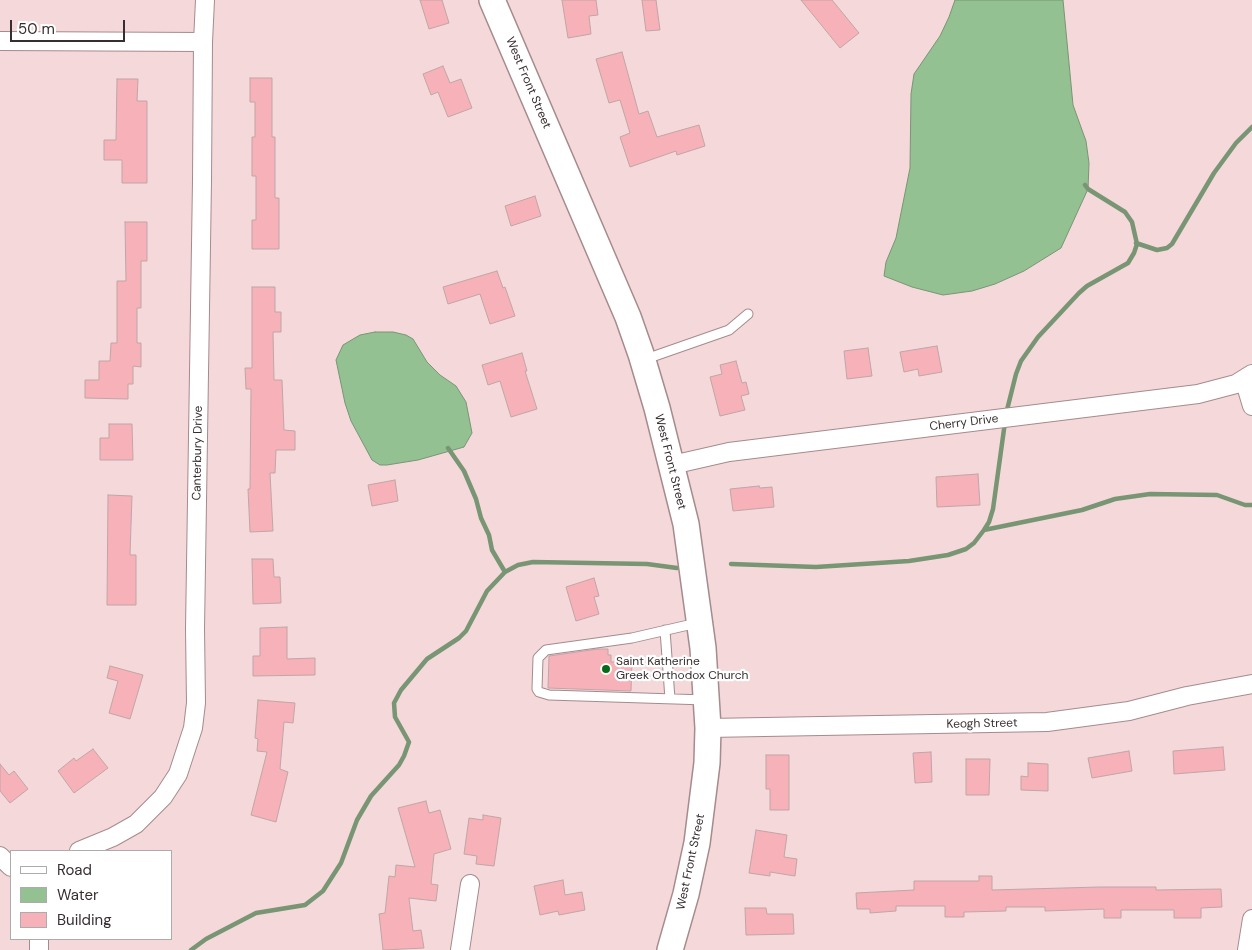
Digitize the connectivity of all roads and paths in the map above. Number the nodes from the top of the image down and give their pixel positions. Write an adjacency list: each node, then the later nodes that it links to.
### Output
1 (205, 0): 4 (street, Canterbury Drive)
2 (492, 0): 6 (street, West Front Street)
3 (0, 41): 4 (street)
4 (202, 42): 16 (street, Canterbury Drive)
5 (748, 314): 6 (lane)
6 (643, 360): 9 (street, West Front Street)
7 (1248, 376): 8 (street); 9 (street, Cherry Drive)
8 (1252, 406)
9 (672, 465): 10 (street, West Front Street)
10 (700, 623): 11 (lane); 14 (street, West Front Street)
11 (665, 630): 13 (lane); 13 (lane)
12 (1252, 684): 15 (street, Keogh Street)
13 (670, 699): 14 (lane)
14 (707, 700): 15 (street, West Front Street)
15 (708, 728): 22 (street, West Front Street)
16 (81, 850)
17 (0, 855): 18 (street)
18 (10, 866)
19 (470, 884): 21 (street)
20 (1252, 919): 23 (street)
21 (460, 950)
22 (670, 950)
23 (1247, 950)

